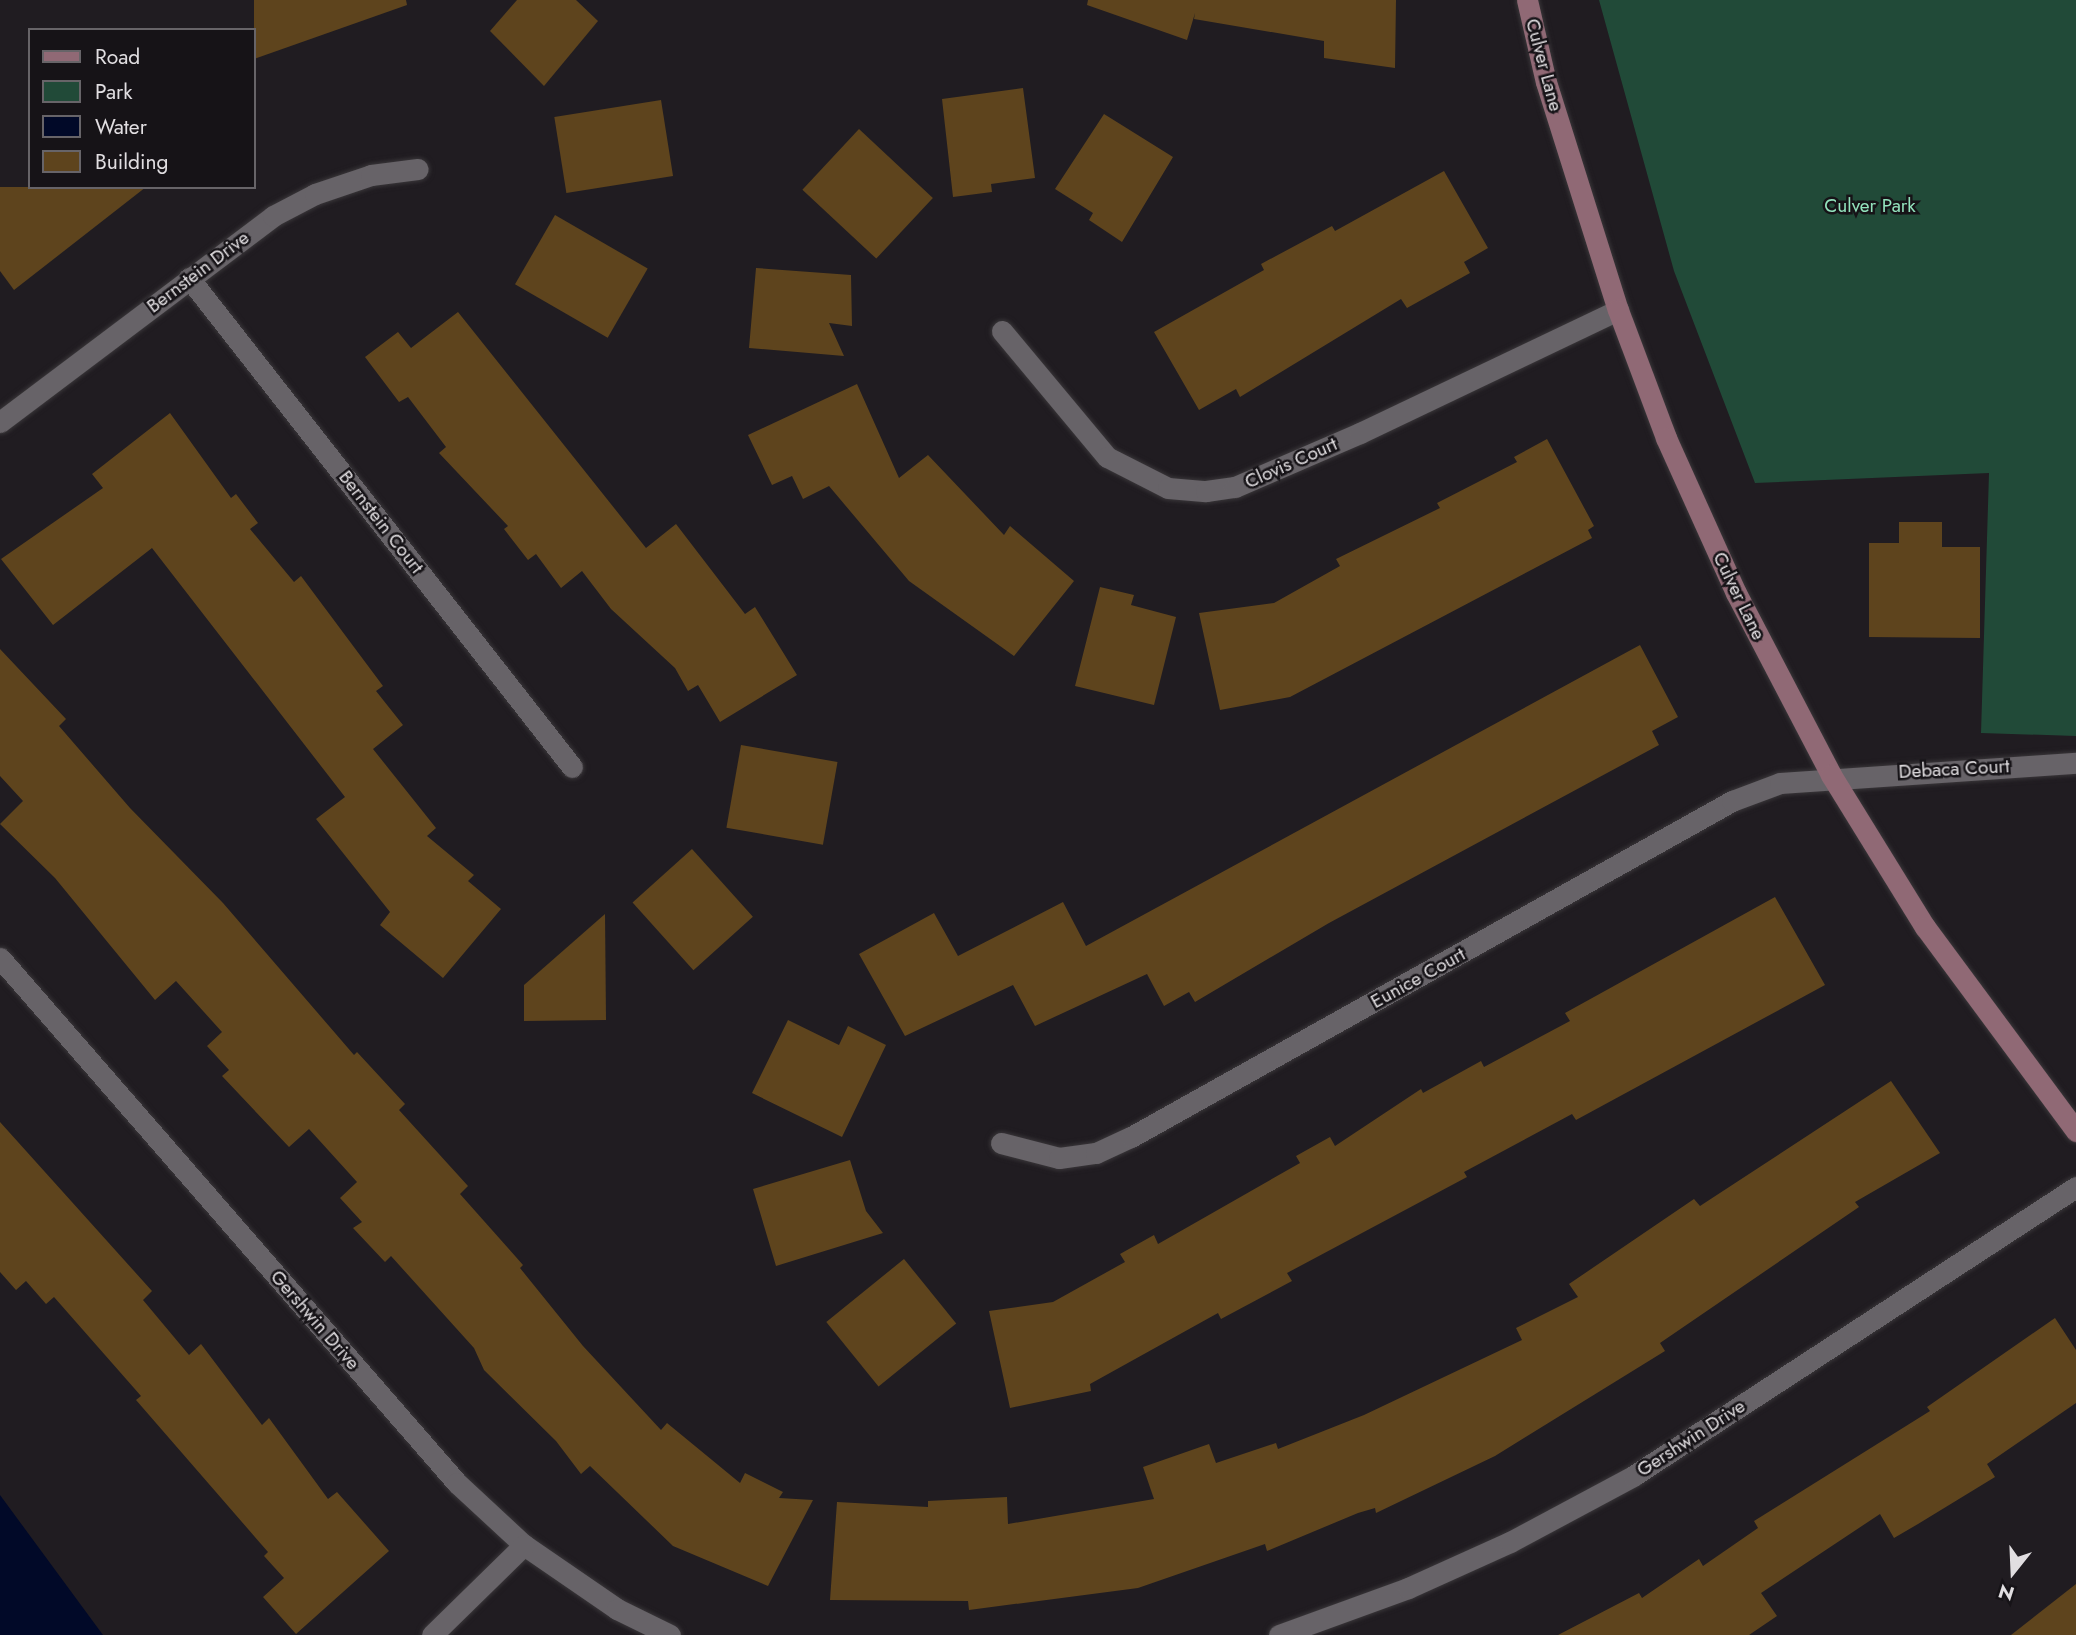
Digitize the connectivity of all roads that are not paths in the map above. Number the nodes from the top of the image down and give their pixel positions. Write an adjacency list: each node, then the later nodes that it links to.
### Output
1 (1527, 0): 4 (street, Culver Lane)
2 (418, 169): 3 (street, Bernstein Drive)
3 (189, 278): 6 (street, Bernstein Drive); 8 (street, Bernstein Court)
4 (1618, 310): 5 (street, Clovis Court); 9 (street, Culver Lane)
5 (1002, 331)
6 (0, 422)
7 (2076, 763): 9 (street, Debaca Court)
8 (572, 767)
9 (1831, 775): 11 (street, Culver Lane); 12 (street, Eunice Court)
10 (0, 958): 14 (street, Gershwin Drive)
11 (2076, 1131)
12 (1001, 1143)
13 (2076, 1187): 17 (street, Gershwin Drive)
14 (524, 1545): 15 (street); 16 (street, Gershwin Drive)
15 (432, 1635)
16 (670, 1635)
17 (1279, 1635)

